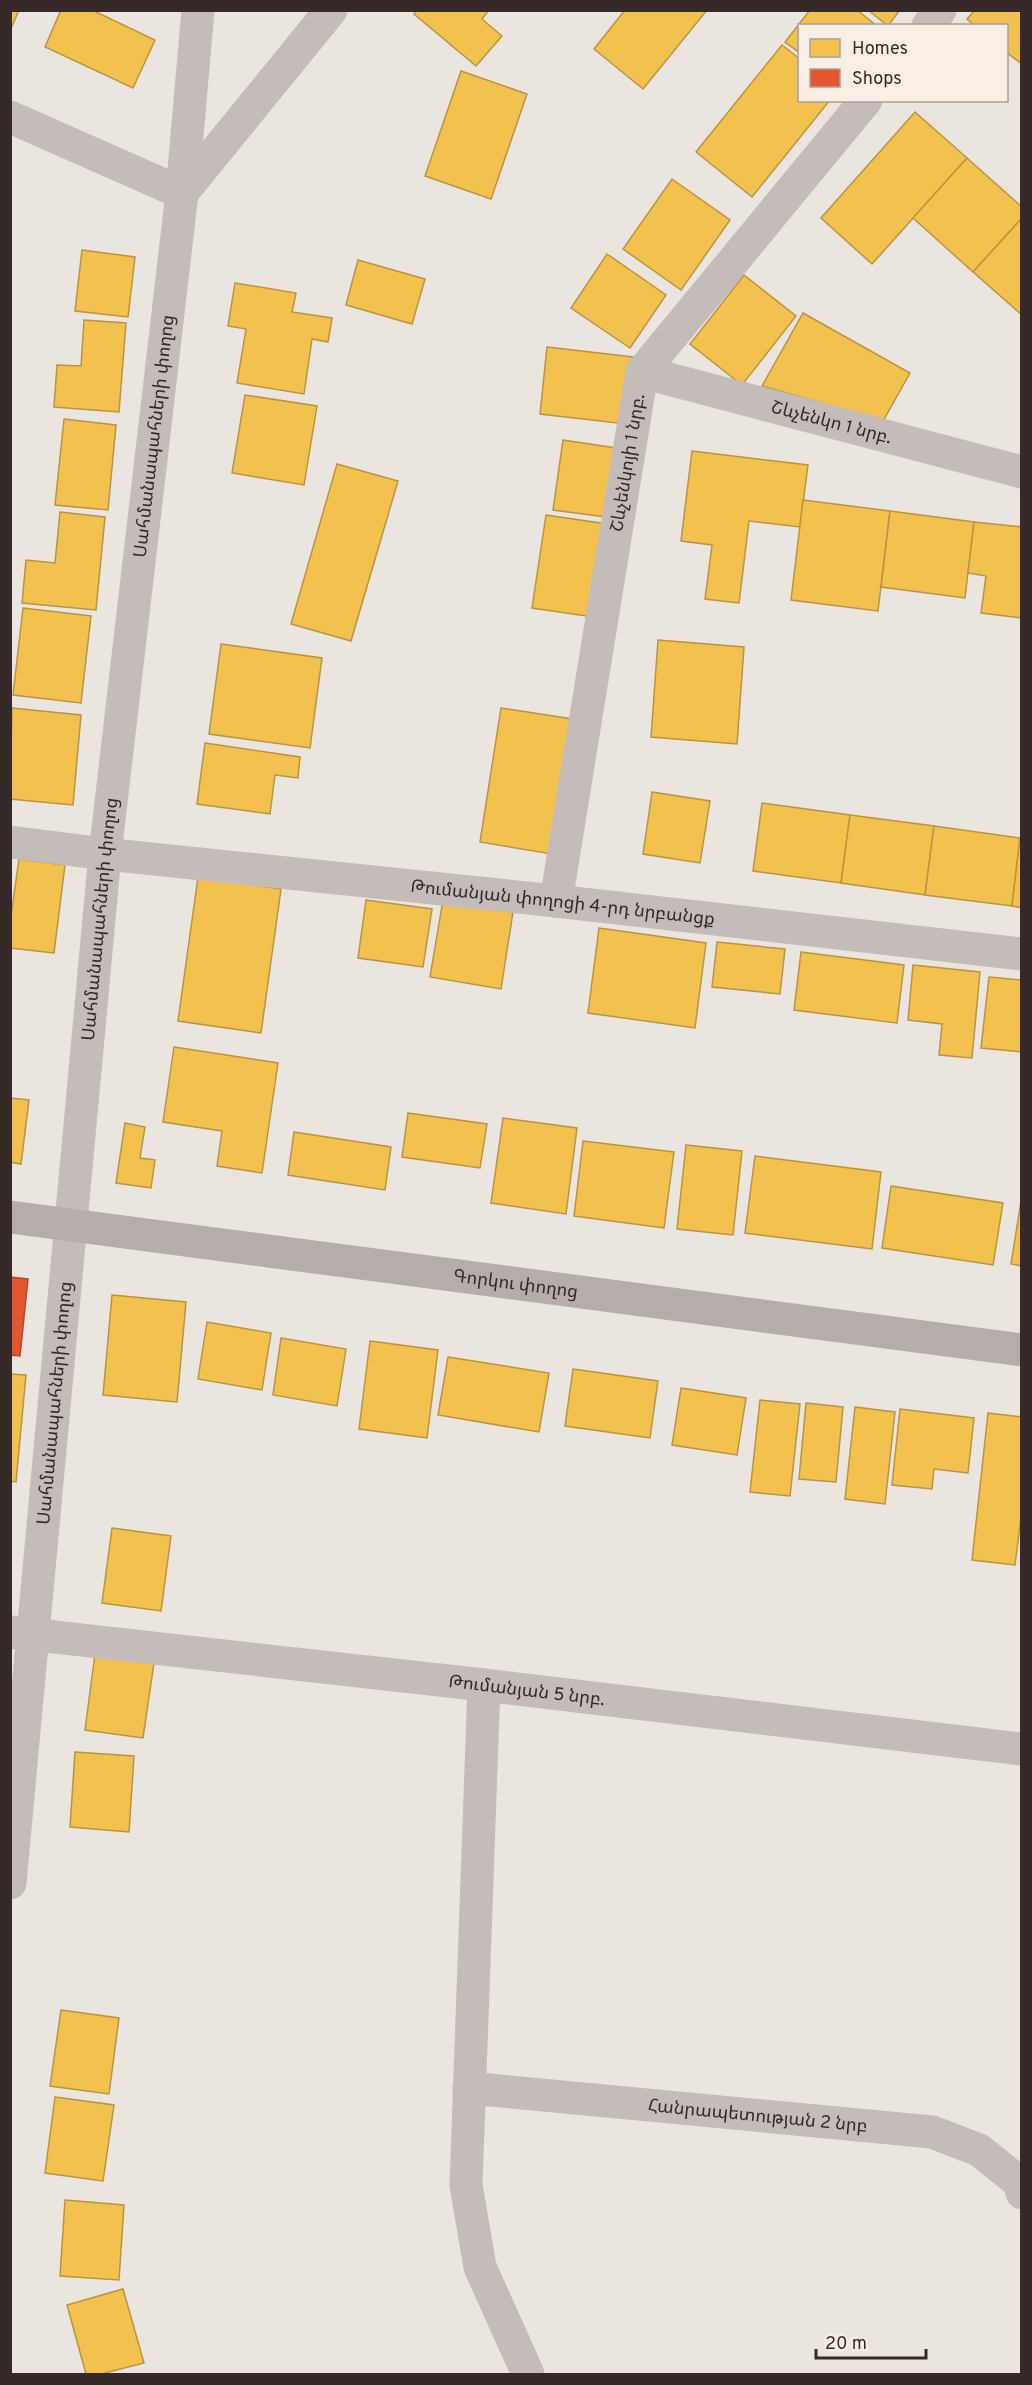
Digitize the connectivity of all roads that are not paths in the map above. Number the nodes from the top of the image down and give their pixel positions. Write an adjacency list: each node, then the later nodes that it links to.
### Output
1 (198, 10): 7 (street, Սահմանապահների փողոց)
2 (331, 10): 7 (street)
3 (940, 10): 4 (street)
4 (930, 24)
5 (864, 102): 8 (street, Շևչենկոյի 1 նրբ.)
6 (10, 117): 7 (street)
7 (182, 193): 11 (street, Սահմանապահների փողոց)
8 (642, 372): 9 (street, Շևչենկո 1 նրբ.); 12 (street, Շևչենկոյի 1 նրբ.)
9 (1022, 472)
10 (10, 842): 11 (street, Թումանյան փողոցի 4-րդ նրբանցք)
11 (105, 854): 12 (street, Թումանյան փողոցի 4-րդ նրբանցք); 15 (street, Սահմանապահների փողոց)
12 (556, 901): 13 (street, Թումանյան փողոցի 4-րդ նրբանցք)
13 (1022, 954)
14 (10, 1217): 15 (street, Գորկու փողոց)
15 (72, 1225): 16 (street, Գորկու փողոց); 17 (street, Սահմանապահների փողոց)
16 (1022, 1350)
17 (21, 1634): 18 (street, Թումանյան 5 նրբ.); 20 (street, Սահմանապահների փողոց)
18 (484, 1685): 19 (street, Թումանյան 5 նրբ.); 21 (street)
19 (1022, 1749)
20 (10, 1883)
21 (469, 2088): 22 (street, Հանրապետության 2 նրբ); 23 (street)
22 (1022, 2193)
23 (528, 2374)

